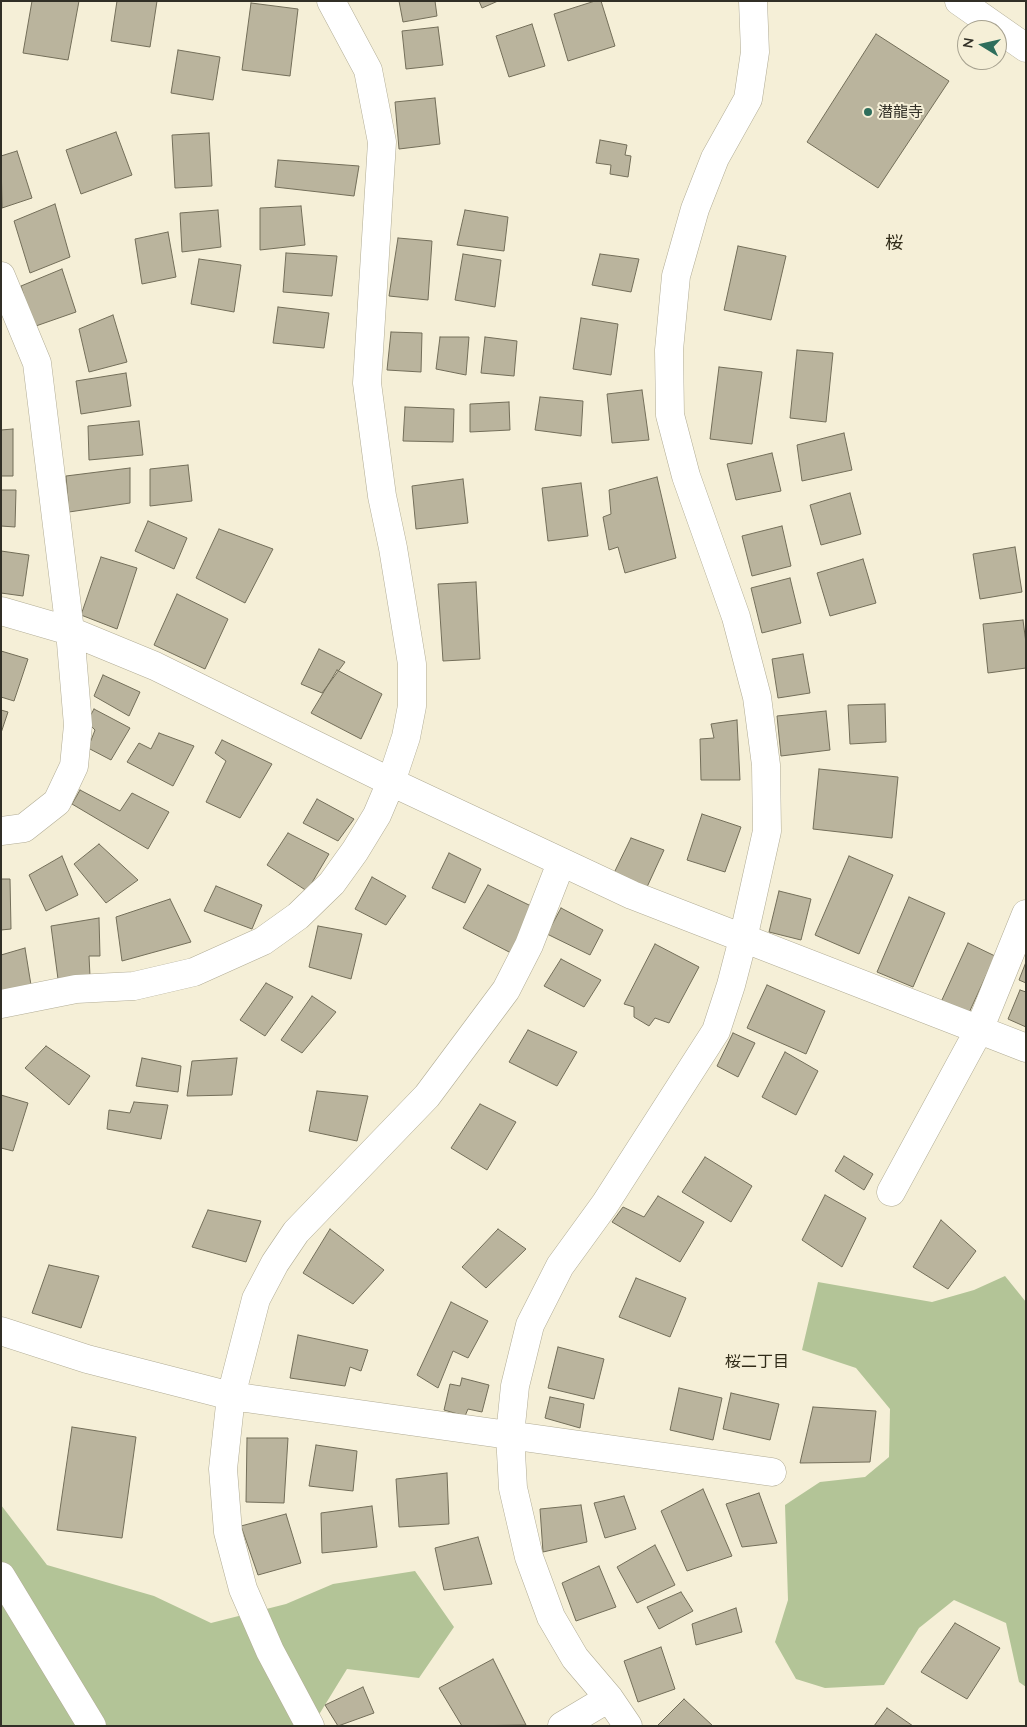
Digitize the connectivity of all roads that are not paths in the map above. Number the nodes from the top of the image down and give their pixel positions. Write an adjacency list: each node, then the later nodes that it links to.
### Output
1 (331, 1): 8 (street)
2 (753, 1): 12 (street)
3 (959, 1): 4 (street)
4 (1026, 48)
5 (1, 276): 7 (street)
6 (1, 611): 7 (street)
7 (70, 631): 8 (street); 9 (street)
8 (391, 782): 10 (street); 13 (street)
9 (1, 831)
10 (561, 863): 12 (street); 18 (street)
11 (1026, 914): 14 (street)
12 (743, 939): 14 (street); 19 (street)
13 (1, 1004)
14 (979, 1030): 15 (street); 16 (street)
15 (1026, 1048)
16 (891, 1192)
17 (1, 1331): 18 (street)
18 (231, 1396): 19 (street); 24 (street)
19 (510, 1435): 20 (street); 22 (street)
20 (772, 1472)
21 (1, 1576): 23 (street)
22 (609, 1698): 25 (street); 26 (street)
23 (92, 1726)
24 (310, 1726)
25 (562, 1726)
26 (628, 1726)

